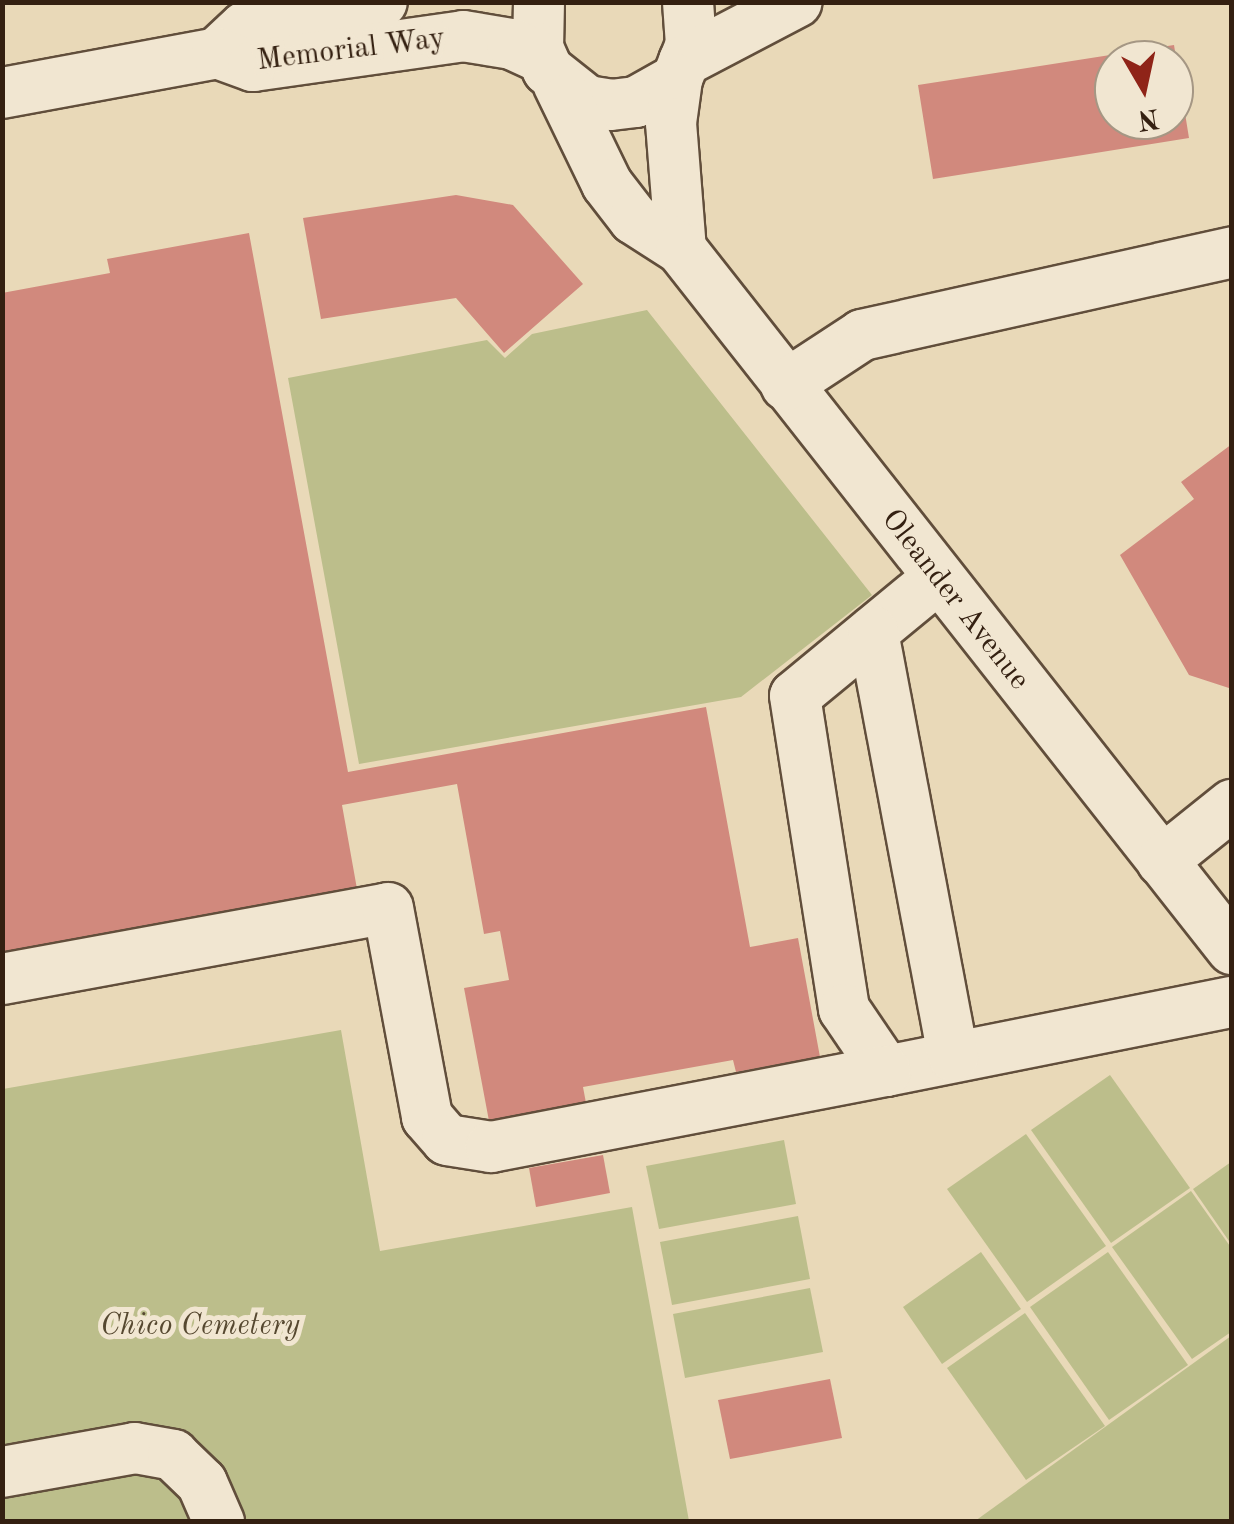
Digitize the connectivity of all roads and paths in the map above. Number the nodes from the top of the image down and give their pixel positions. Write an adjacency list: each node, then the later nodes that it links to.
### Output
1 (382, 2): 5 (street, Memorial Way)
2 (539, 2): 6 (street)
3 (688, 2): 7 (street)
4 (797, 2): 7 (street)
5 (217, 53): 6 (street, Memorial Way); 8 (street, Memorial Way)
6 (550, 70): 7 (street, Memorial Way); 9 (street, Oleander Avenue)
7 (681, 70): 9 (street)
8 (2, 93)
9 (681, 250): 11 (street, Oleander Avenue)
10 (1232, 252): 11 (street)
11 (786, 385): 12 (street, Oleander Avenue)
12 (938, 578): 13 (street); 15 (street, Oleander Avenue)
13 (873, 632): 19 (street); 20 (street)
14 (1232, 805): 15 (street)
15 (1162, 861): 16 (street, Oleander Avenue)
16 (1232, 949)
17 (2, 978): 20 (street)
18 (1232, 1002): 19 (street)
19 (954, 1058): 20 (street)
20 (886, 1071)
21 (2, 1472): 22 (street)
22 (219, 1522)

